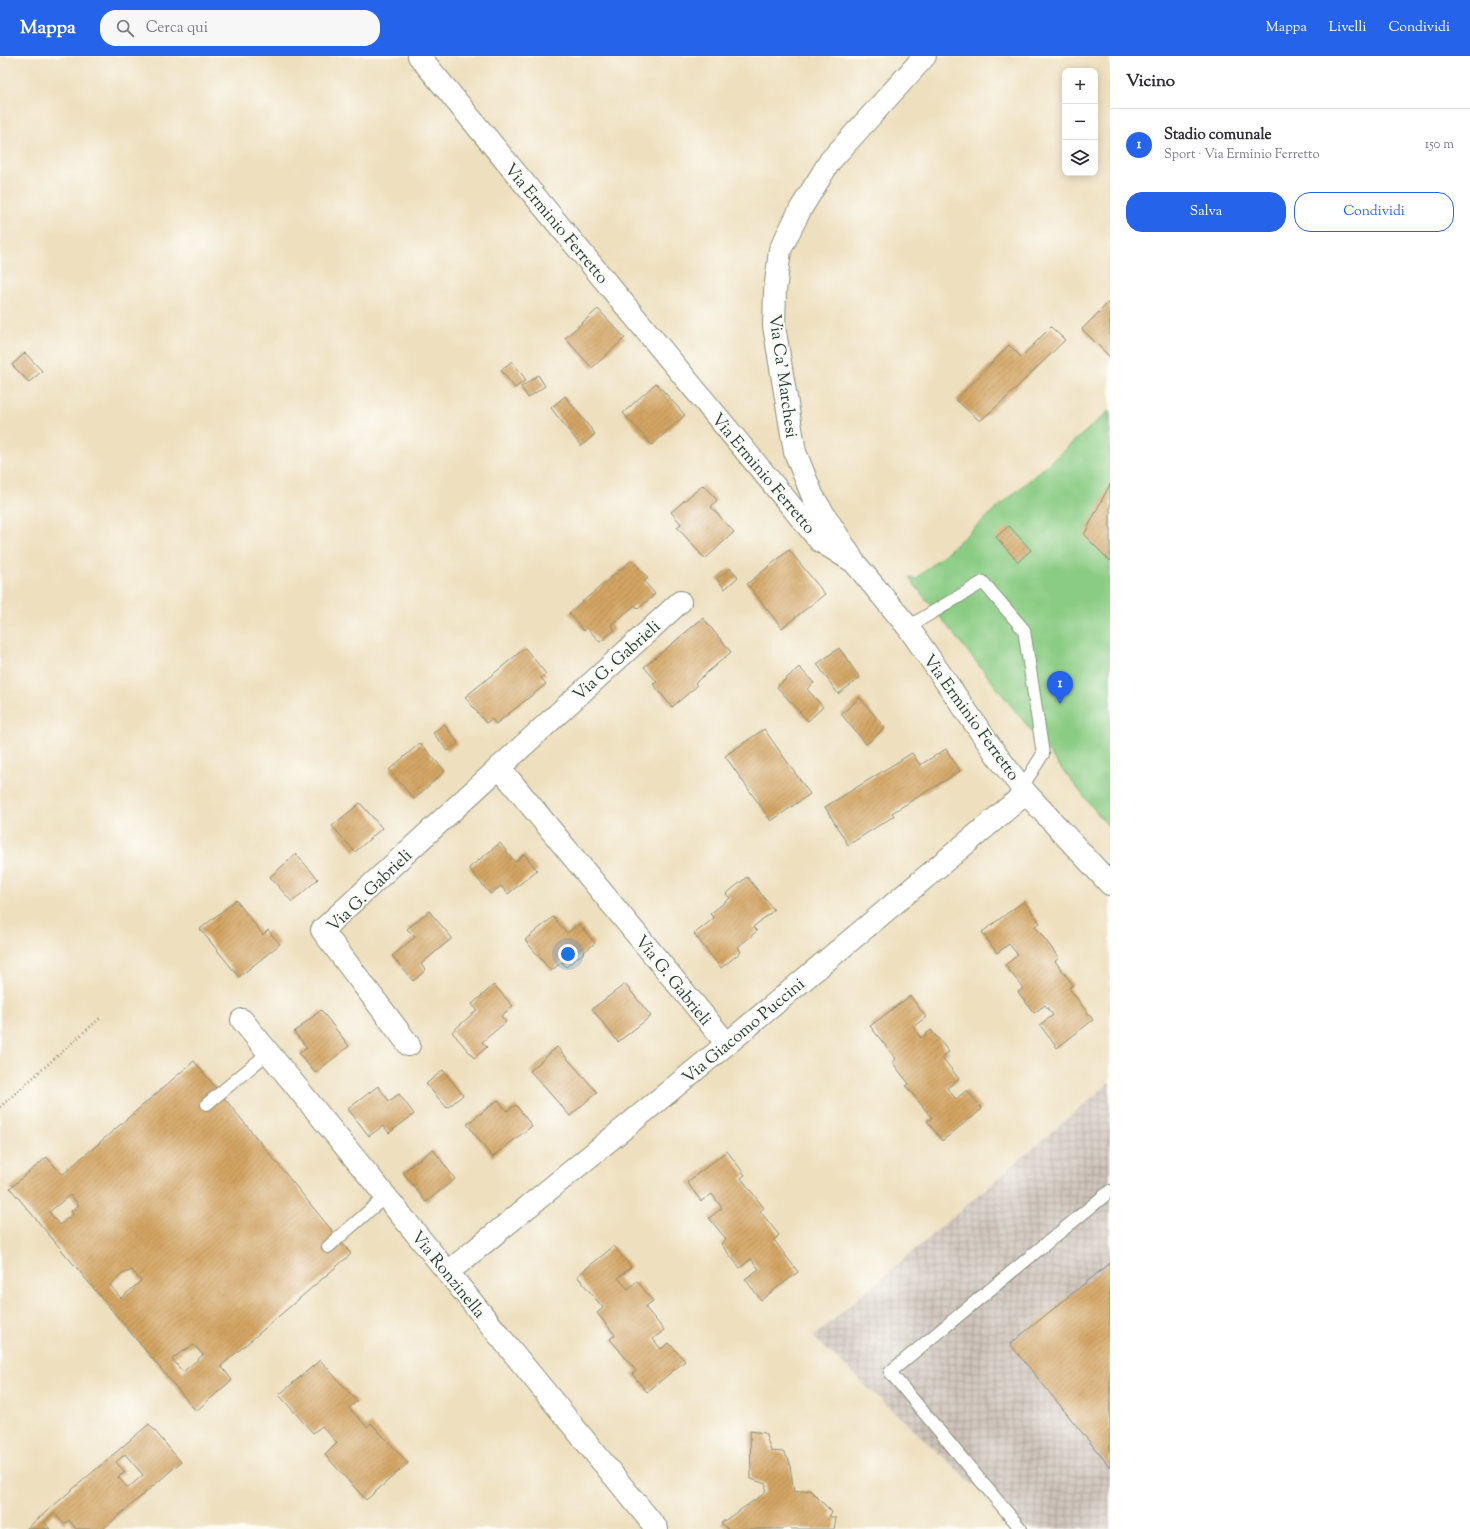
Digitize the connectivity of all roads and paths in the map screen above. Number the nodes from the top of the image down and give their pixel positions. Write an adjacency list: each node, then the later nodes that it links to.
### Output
1 (419, 56): 3 (street, Via Erminio Ferretto)
2 (925, 56): 3 (street, Via Ca' Marchesi)
3 (854, 562): 5 (street, Via Erminio Ferretto)
4 (680, 602): 6 (street, Via G. Gabrieli)
5 (908, 626): 7 (street, Via Erminio Ferretto); 7 (lane)
6 (499, 767): 11 (street, Via G. Gabrieli); 12 (street, Via G. Gabrieli)
7 (1024, 790): 8 (street, Via Erminio Ferretto); 11 (street, Via Giacomo Puccini)
8 (1110, 884)
9 (100, 1018): 15 (path)
10 (242, 1020): 13 (street, Via Ronzinella)
11 (727, 1044): 19 (street, Via Giacomo Puccini)
12 (409, 1046)
13 (268, 1053): 14 (lane); 17 (street, Via Ronzinella)
14 (207, 1104)
15 (0, 1108)
16 (1110, 1191): 21 (lane)
17 (386, 1196): 18 (lane); 20 (street, Via Ronzinella)
18 (328, 1247)
19 (458, 1264)
20 (657, 1529)
21 (1021, 1529)

